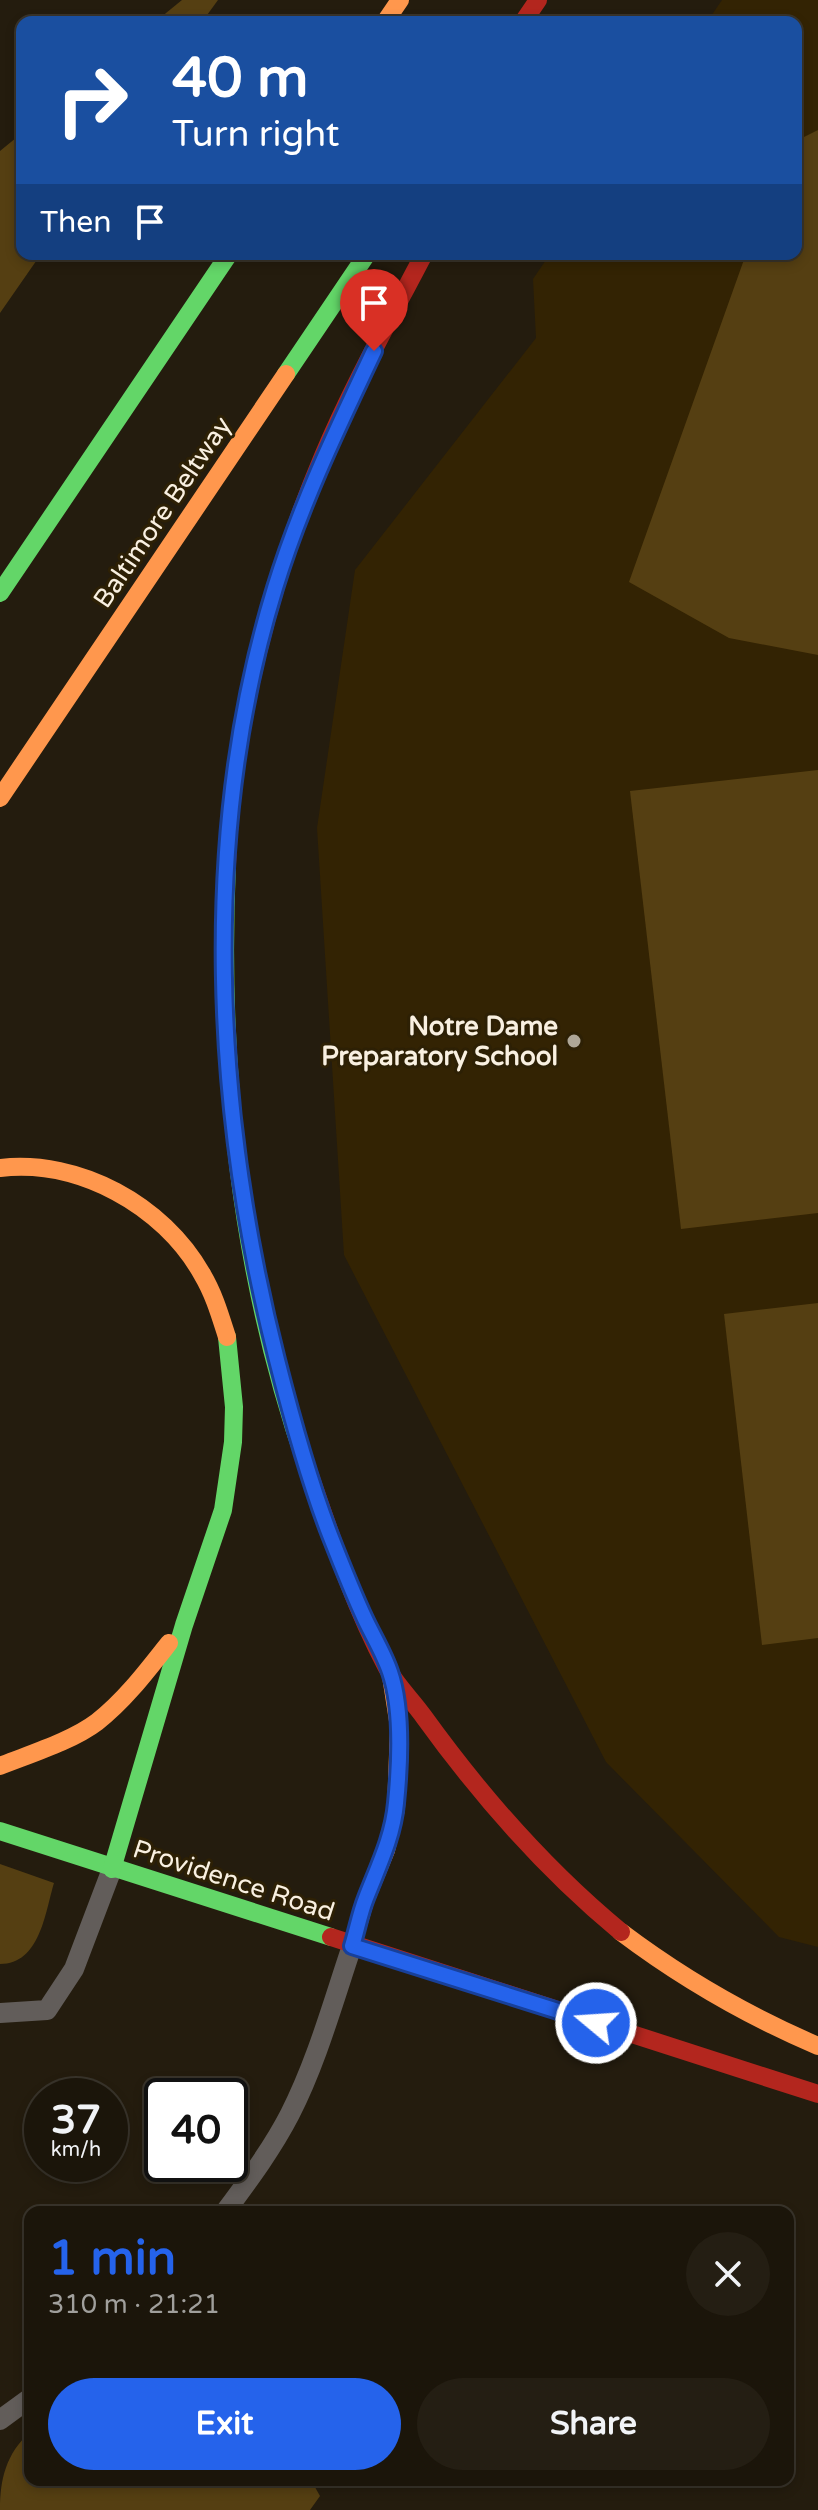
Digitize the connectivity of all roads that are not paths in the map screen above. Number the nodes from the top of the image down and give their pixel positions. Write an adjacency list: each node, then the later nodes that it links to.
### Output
1 (225, 260): 4 (main road)
2 (363, 260): 5 (main road, Baltimore Beltway)
3 (421, 260): 8 (main road)
4 (0, 593)
5 (0, 798)
6 (0, 1168): 7 (main road)
7 (184, 1622): 9 (main road); 11 (main road)
8 (391, 1674): 12 (main road); 14 (main road)
9 (0, 1766)
10 (0, 1831): 11 (main road, Providence Road)
11 (112, 1869): 12 (main road, Providence Road); 13 (lane)
12 (352, 1946): 15 (main road, Providence Road); 16 (lane)
13 (0, 2013)
14 (818, 2046)
15 (818, 2094)
16 (229, 2206)
17 (24, 2403): 18 (lane)
18 (0, 2420)

